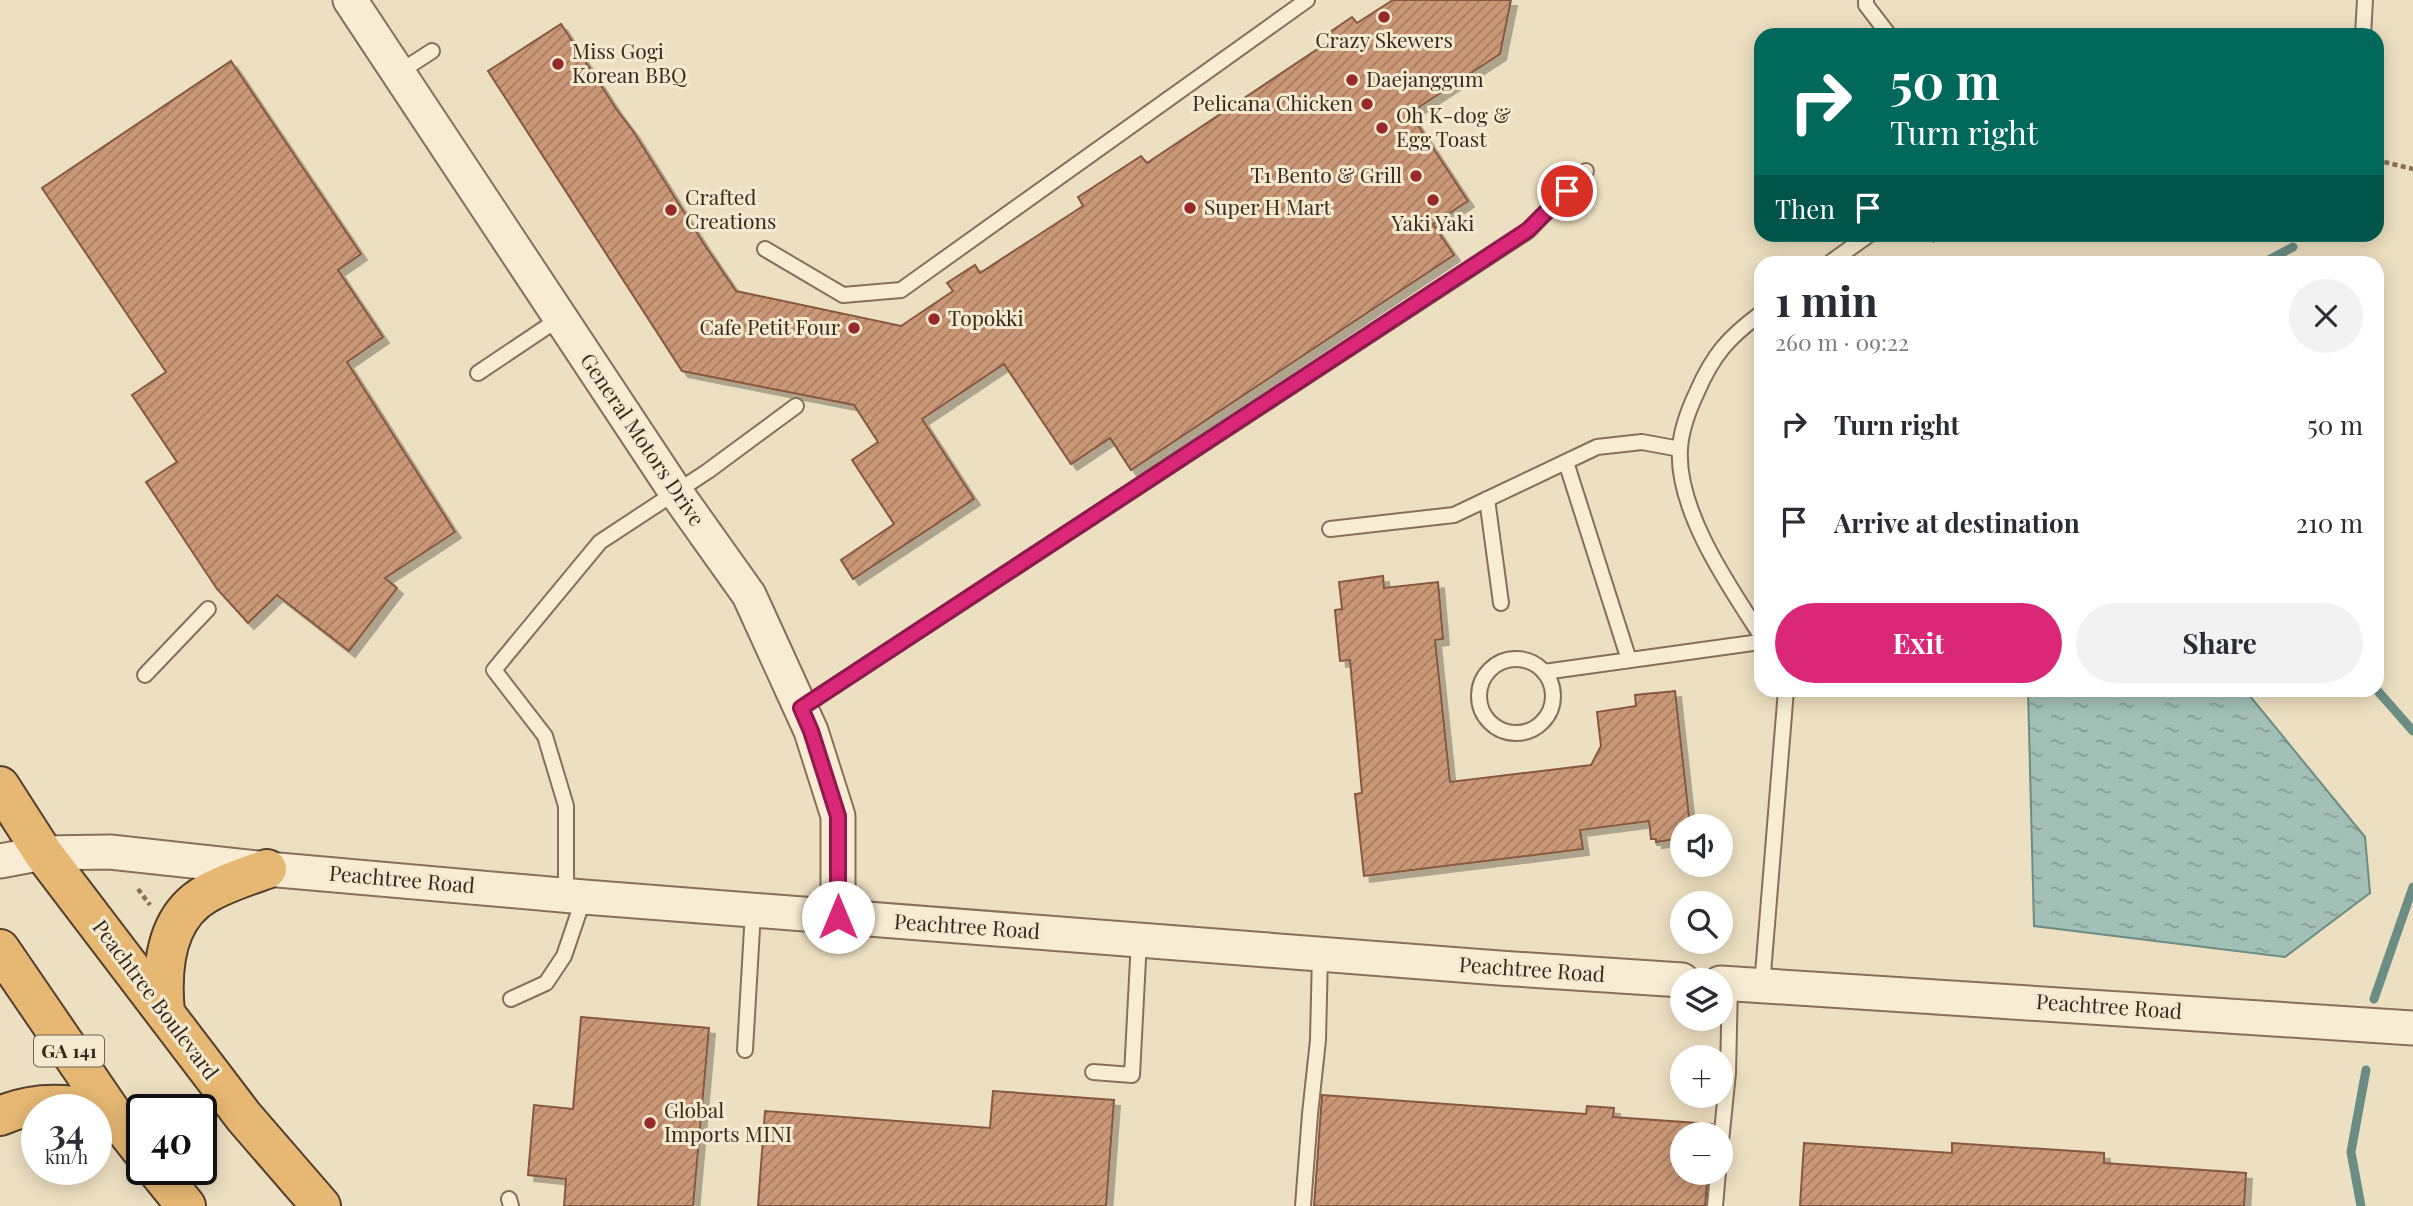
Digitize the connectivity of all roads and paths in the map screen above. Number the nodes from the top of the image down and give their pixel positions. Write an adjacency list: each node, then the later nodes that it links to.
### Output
1 (350, 0): 8 (street, General Motors Drive)
2 (1307, 0): 13 (lane)
3 (1866, 0): 5 (lane)
4 (2365, 0): 6 (lane)
5 (1884, 28)
6 (2363, 28)
7 (432, 51): 8 (lane)
8 (398, 73): 15 (street, General Motors Drive)
9 (2384, 162): 10 (path)
10 (2413, 169)
11 (1586, 171): 32 (lane)
12 (1859, 242): 14 (lane)
13 (765, 248)
14 (1839, 256)
15 (560, 317): 17 (lane); 21 (street, General Motors Drive)
16 (1754, 319): 19 (lane)
17 (478, 373)
18 (796, 406): 21 (lane)
19 (1680, 449): 20 (lane); 26 (lane)
20 (1566, 462): 22 (lane); 28 (lane)
21 (675, 491): 32 (street, General Motors Drive); 37 (lane)
22 (1487, 499): 23 (lane); 24 (lane)
23 (1330, 529)
24 (1501, 603)
25 (208, 609): 30 (lane)
26 (1754, 625)
27 (1754, 643): 28 (lane)
28 (1629, 660): 29 (lane)
29 (1544, 672): 29 (lane)
30 (145, 675)
31 (1785, 697): 44 (lane)
32 (801, 708): 39 (street, General Motors Drive)
33 (0, 786): 34 (highway, Peachtree Boulevard)
34 (43, 853): 35 (street, Peachtree Road); 36 (street, Peachtree Road); 46 (highway, Peachtree Boulevard)
35 (0, 861)
36 (267, 869): 37 (street, Peachtree Road); 46 (highway)
37 (575, 896): 38 (street, Peachtree Road); 45 (lane)
38 (753, 911): 39 (street, Peachtree Road); 48 (lane)
39 (838, 917): 40 (street, Peachtree Road)
40 (1139, 940): 42 (street, Peachtree Road); 49 (lane)
41 (0, 949): 50 (highway, GA 141)
42 (1321, 954): 43 (street, Peachtree Road); 60 (lane)
43 (1670, 979)
44 (1737, 984): 47 (street, Peachtree Road); 54 (lane)
45 (511, 999)
46 (165, 1013): 59 (highway, Peachtree Boulevard)
47 (2413, 1028)
48 (745, 1050)
49 (1093, 1072)
50 (90, 1094)
51 (21, 1107): 52 (highway)
52 (0, 1116)
53 (112, 1122): 55 (highway, GA 141)
54 (1723, 1122)
55 (126, 1135)
56 (169, 1185): 58 (highway)
57 (1717, 1185): 61 (lane)
58 (186, 1206)
59 (321, 1206)
60 (1303, 1206)
61 (1715, 1206)

